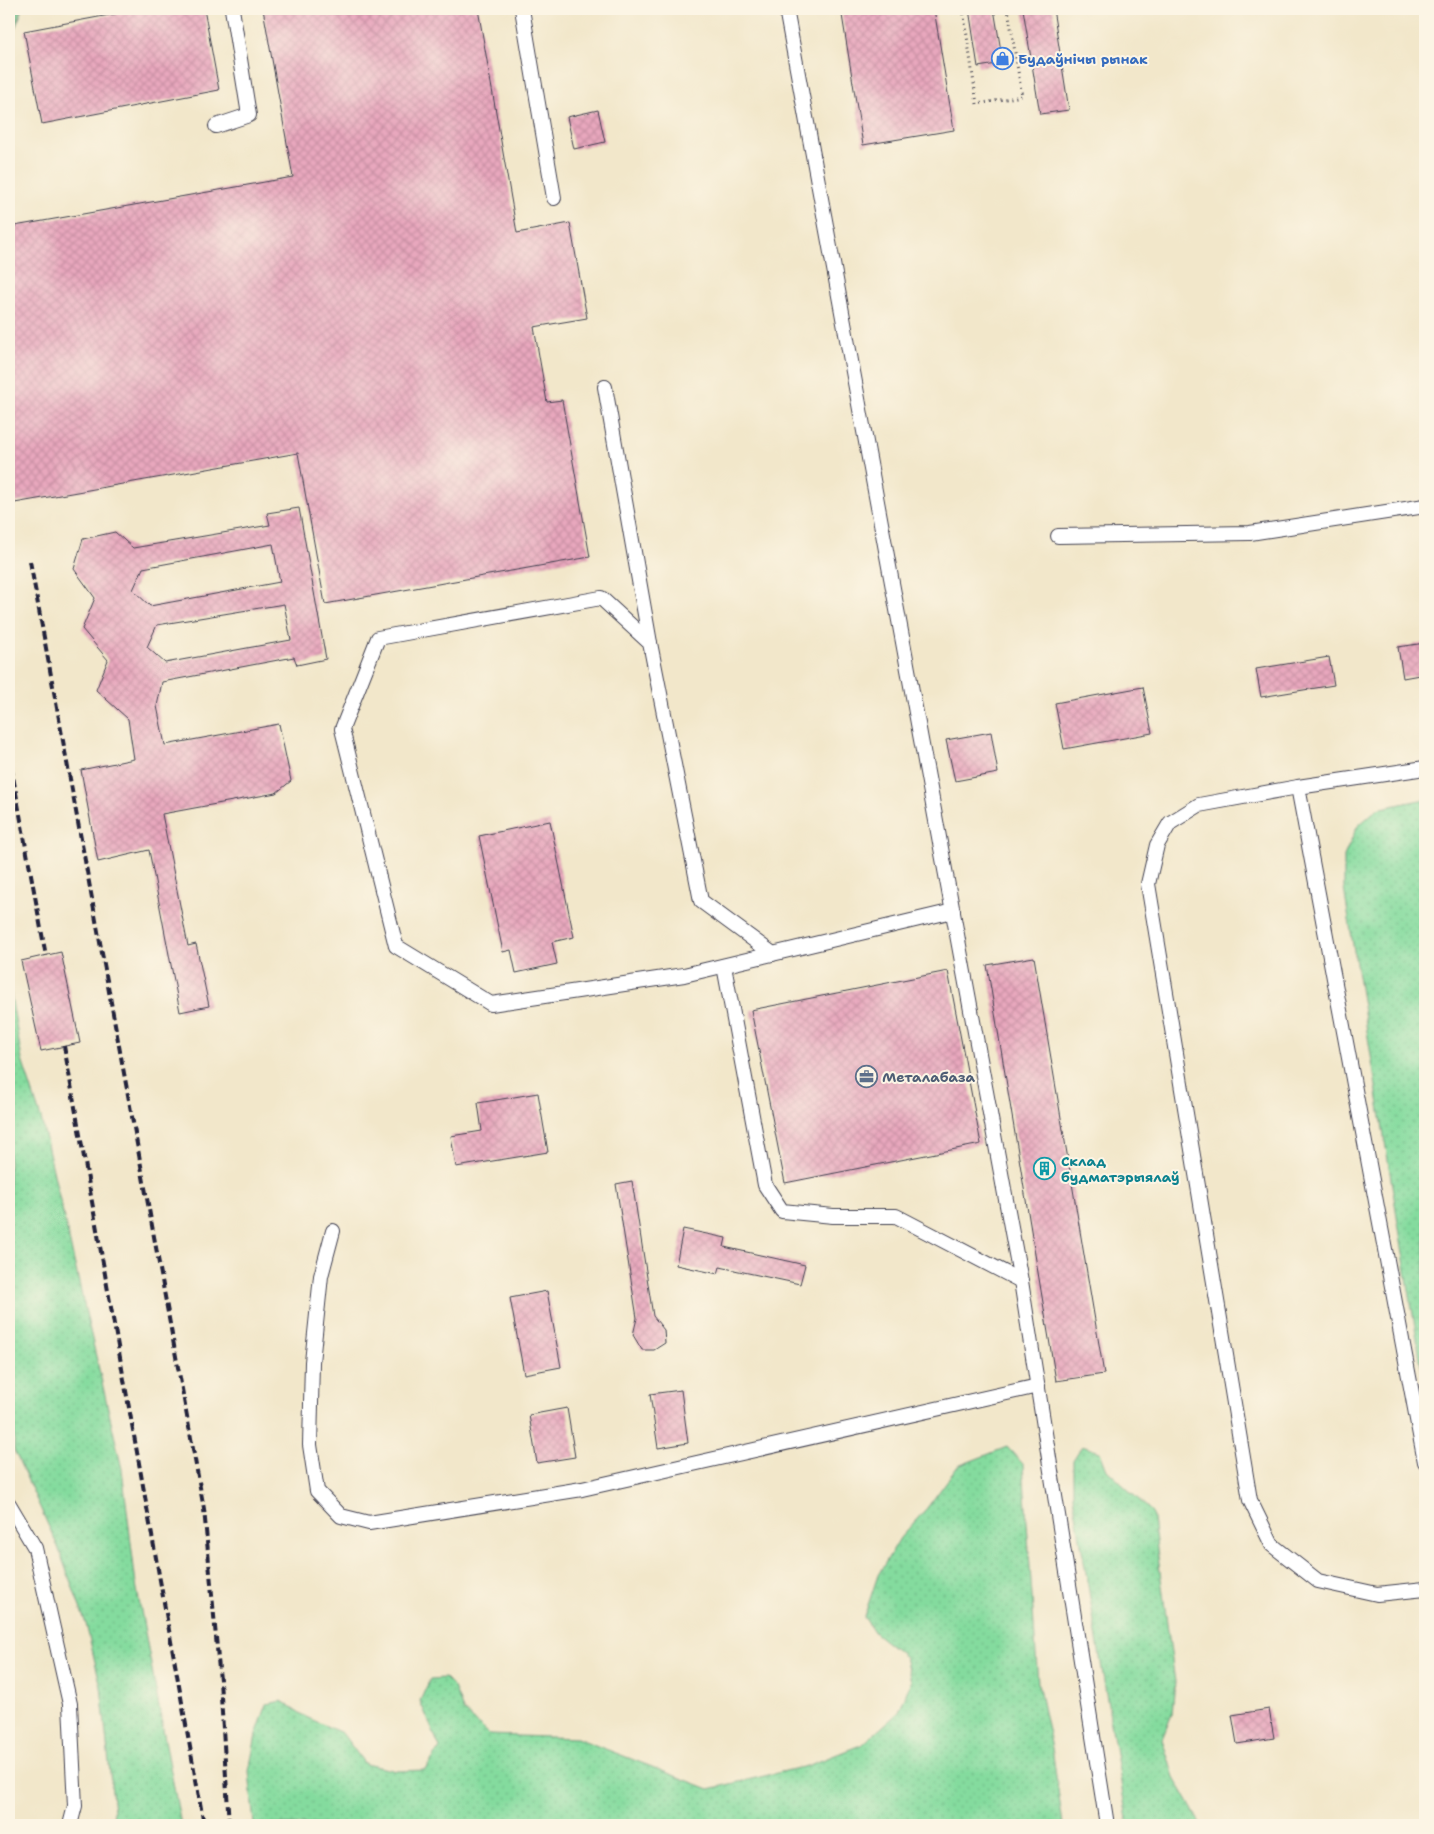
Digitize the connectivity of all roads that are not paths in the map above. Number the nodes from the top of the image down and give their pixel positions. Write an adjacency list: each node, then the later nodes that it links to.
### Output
1 (232, 9): 4 (lane)
2 (522, 9): 5 (lane)
3 (786, 9): 12 (lane)
4 (216, 126)
5 (554, 198)
6 (605, 388): 9 (lane)
7 (1425, 506): 8 (lane)
8 (1058, 536)
9 (650, 643): 13 (lane); 14 (lane)
10 (1425, 768): 11 (lane)
11 (1298, 787): 18 (lane); 20 (lane)
12 (954, 911): 13 (lane); 16 (lane)
13 (773, 954): 14 (lane)
14 (724, 966): 16 (lane)
15 (333, 1231): 17 (lane)
16 (1021, 1281): 17 (lane)
17 (1038, 1386): 22 (lane)
18 (1425, 1462)
19 (9, 1504): 21 (lane)
20 (1425, 1589)
21 (70, 1825)
22 (1107, 1825)

